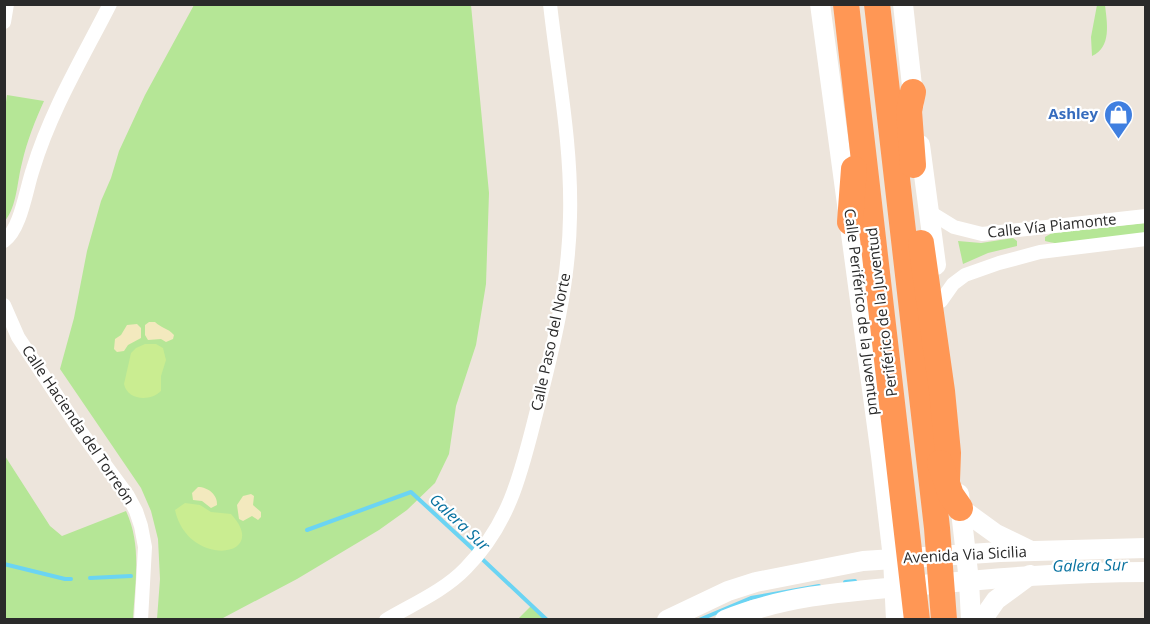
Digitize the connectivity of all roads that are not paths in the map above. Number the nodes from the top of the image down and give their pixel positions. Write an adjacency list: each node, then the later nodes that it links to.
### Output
1 (7, 4): 9 (street)
2 (110, 4): 16 (street)
3 (550, 4): 32 (street, Calle Paso del Norte)
4 (820, 4): 14 (main road, Calle Periférico de la Juventud)
5 (877, 4): 20 (highway, Periférico de la Juventud)
6 (885, 4): 19 (highway)
7 (903, 4): 10 (main road)
8 (844, 12): 11 (highway, Periférico de la Juventud)
9 (4, 22)
10 (913, 92): 12 (main road); 20 (highway)
11 (858, 102): 14 (highway); 30 (highway, Periférico de la Juventud)
12 (928, 211): 13 (street, Calle Vía Piamonte); 17 (main road)
13 (1146, 216)
14 (850, 222): 24 (main road, Calle Periférico de la Juventud)
15 (1146, 239): 17 (street, Calle Vía Piamonte)
16 (4, 241)
17 (941, 301): 19 (main road)
18 (4, 305): 31 (street, Calle Hacienda del Torreón)
19 (960, 508): 22 (main road); 23 (main road)
20 (937, 528): 29 (highway)
21 (1146, 548): 22 (main road, Avenida Via Sicilia)
22 (1031, 551): 23 (main road, Avenida Via Sicilia)
23 (965, 554): 24 (main road, Avenida Via Sicilia); 27 (main road)
24 (893, 558): 28 (main road, Calle Periférico de la Juventud); 33 (main road, Avenida Via Sicilia)
25 (1146, 572): 26 (main road, Avenida Via Sicilia)
26 (1030, 575): 27 (main road, Avenida Via Sicilia); 37 (main road)
27 (969, 581): 28 (main road, Avenida Via Sicilia); 36 (main road)
28 (895, 587): 34 (main road, Avenida Via Sicilia); 35 (main road, Calle Periférico de la Juventud)
29 (944, 618)
30 (917, 619)
31 (141, 620)
32 (386, 620)
33 (667, 620)
34 (724, 620)
35 (896, 620)
36 (971, 620)
37 (982, 620)

